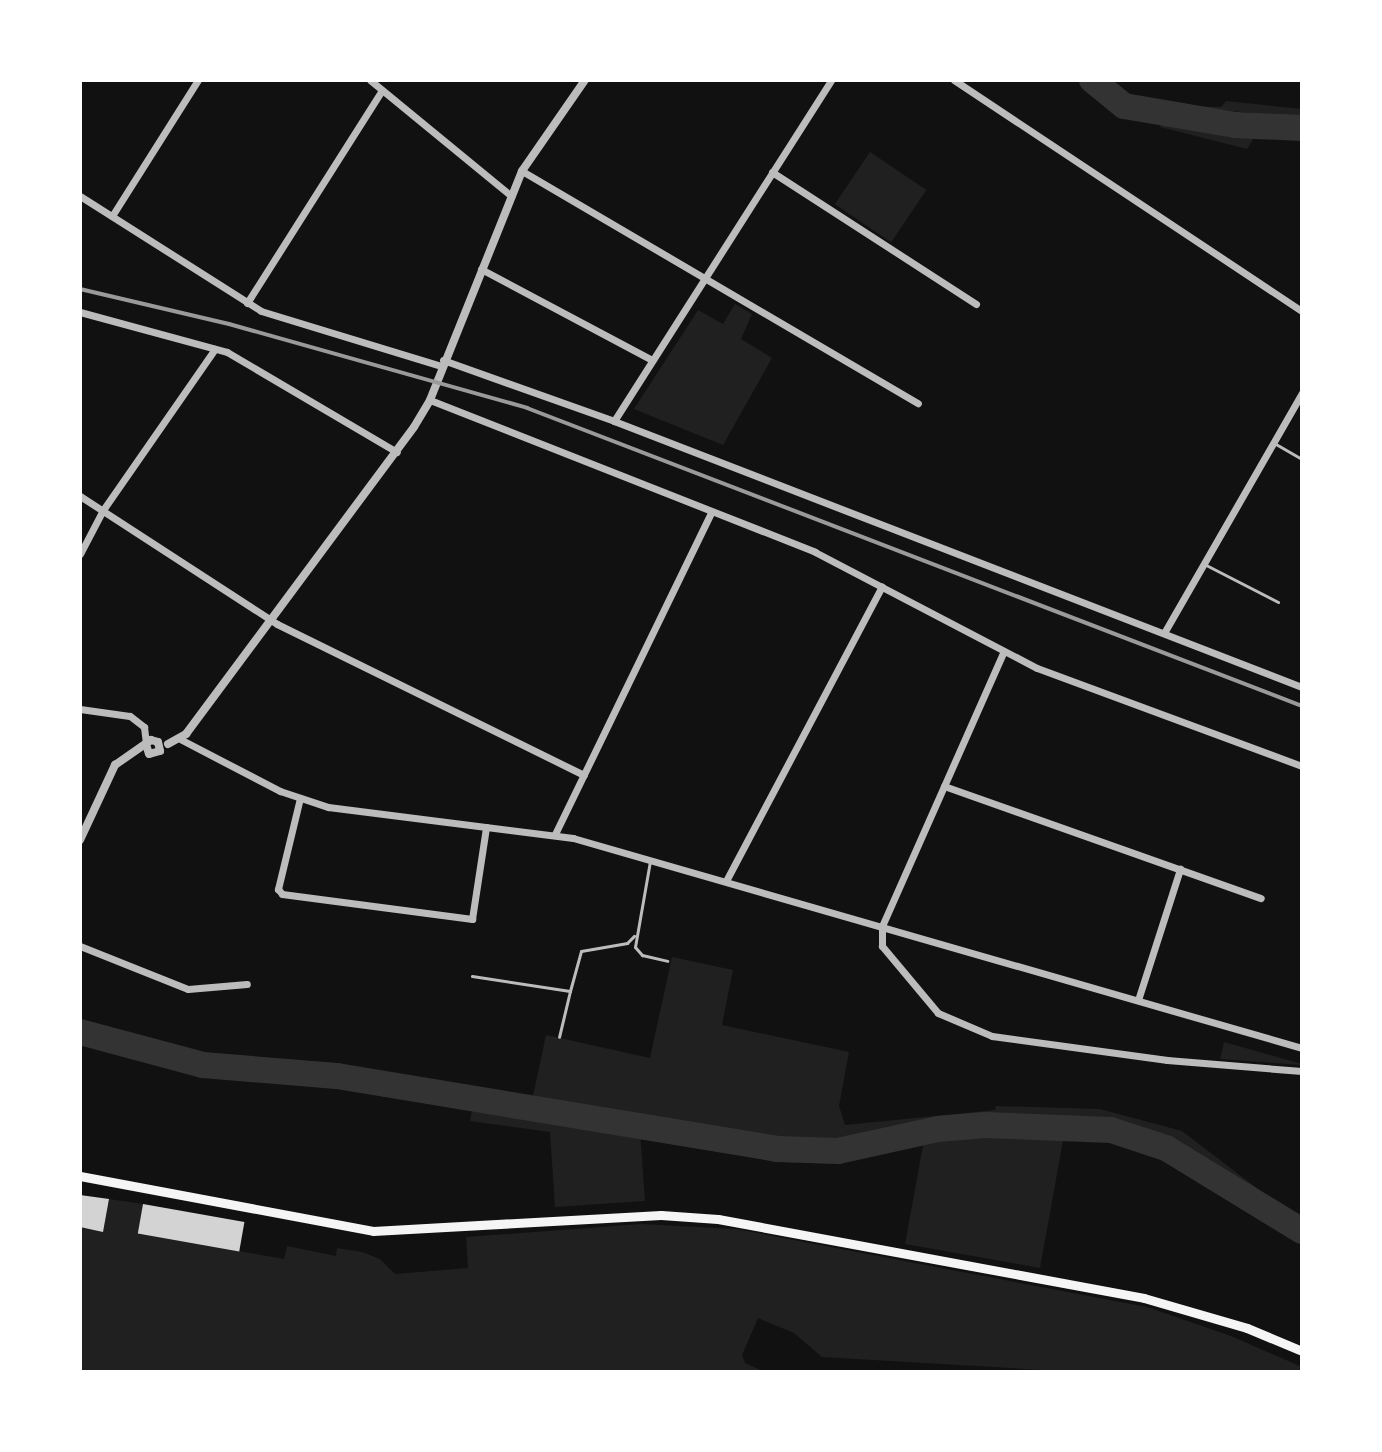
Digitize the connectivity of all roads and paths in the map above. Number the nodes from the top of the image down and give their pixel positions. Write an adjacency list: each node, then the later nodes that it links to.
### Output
1 (198, 80): 11 (street)
2 (370, 80): 6 (street)
3 (585, 80): 7 (street)
4 (831, 80): 8 (street)
5 (954, 80): 16 (street)
6 (382, 90): 10 (street); 14 (street)
7 (522, 171): 10 (street); 13 (street)
8 (772, 172): 13 (street); 15 (street)
9 (80, 196): 11 (street)
10 (511, 196): 12 (street)
11 (112, 216): 14 (street)
12 (481, 269): 19 (street); 20 (street)
13 (705, 278): 19 (street); 23 (street)
14 (247, 303): 20 (street)
15 (976, 304)
16 (1302, 311)
17 (80, 312): 18 (street)
18 (215, 349): 26 (street); 29 (street)
19 (652, 360): 24 (street)
20 (442, 363): 22 (street); 24 (street)
21 (1302, 393): 25 (street)
22 (430, 400): 26 (street); 30 (street)
23 (918, 403)
24 (614, 421): 36 (street)
25 (1273, 443): 27 (lane); 32 (street)
26 (397, 452): 35 (street)
27 (1302, 459)
28 (80, 496): 29 (street)
29 (103, 510): 31 (street); 35 (street)
30 (711, 513): 33 (street); 48 (street)
31 (80, 554)
32 (1203, 563): 34 (lane); 36 (street)
33 (882, 586): 37 (street); 56 (street)
34 (1278, 602)
35 (271, 620): 40 (street); 48 (street)
36 (1164, 633): 38 (street)
37 (1003, 653): 47 (street); 49 (street)
38 (1302, 687)
39 (80, 709): 42 (street)
40 (183, 736): 43 (street); 50 (street)
41 (157, 741): 42 (street); 43 (street); 44 (street)
42 (146, 744): 45 (street); 46 (street)
43 (168, 744): 44 (street)
44 (160, 751): 46 (street)
45 (136, 753): 46 (street); 53 (street)
46 (149, 754)
47 (1302, 766)
48 (584, 775): 52 (street)
49 (944, 786): 55 (street); 58 (street)
50 (300, 798): 51 (street); 51 (street)
51 (486, 827): 52 (street)
52 (555, 834): 54 (street)
53 (80, 840)
54 (651, 857): 56 (street); 59 (lane)
55 (1180, 869): 57 (street); 65 (street)
56 (727, 879): 58 (street)
57 (1261, 898)
58 (882, 926): 65 (street); 68 (street)
59 (635, 933): 61 (lane); 64 (lane)
60 (80, 946): 63 (street)
61 (667, 961)
62 (472, 976): 64 (lane)
63 (247, 984)
64 (570, 991): 66 (lane)
65 (1138, 1000): 67 (street)
66 (559, 1037)
67 (1302, 1048)
68 (1302, 1071)
69 (80, 1176): 70 (main road)
70 (1302, 1351)

